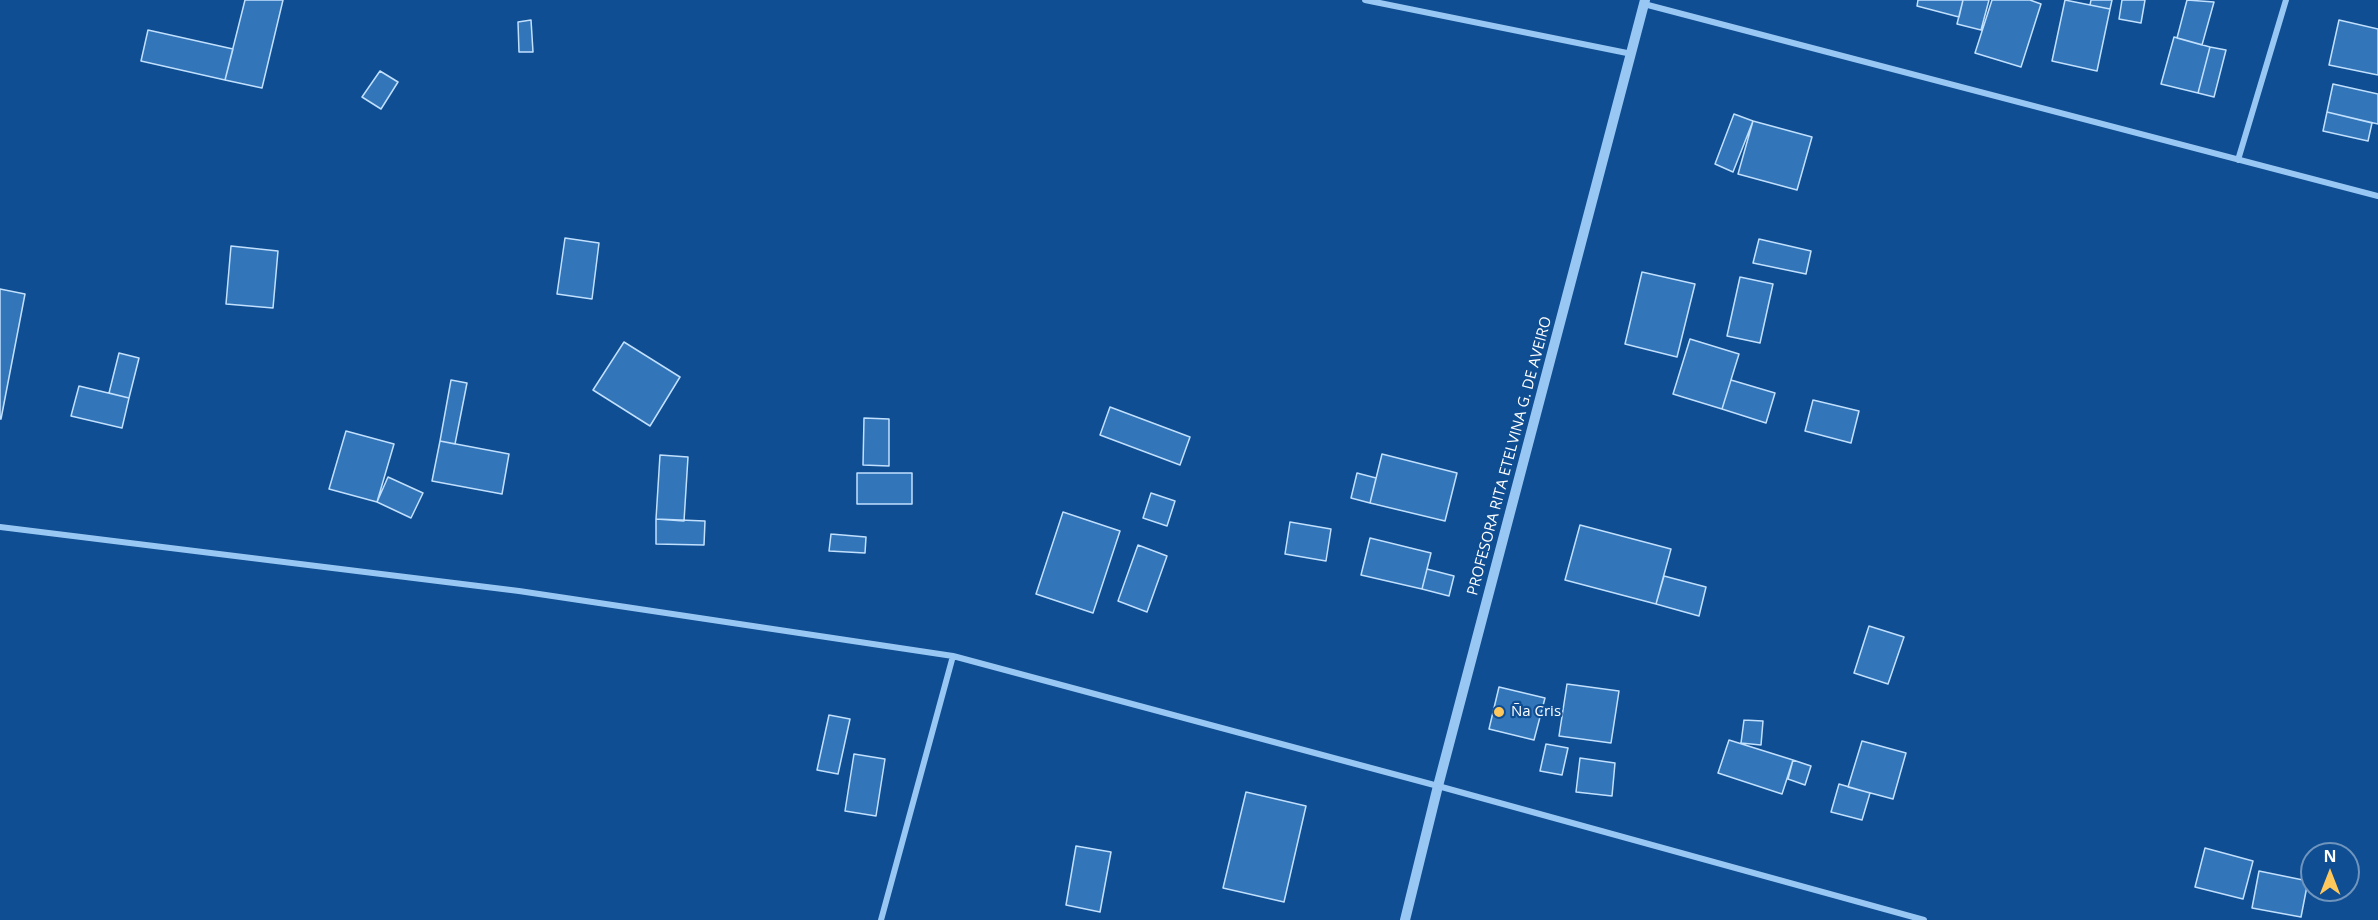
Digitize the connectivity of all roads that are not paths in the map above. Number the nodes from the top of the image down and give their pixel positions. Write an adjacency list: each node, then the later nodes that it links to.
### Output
1 (1365, 0): 4 (street)
2 (2286, 0): 5 (street)
3 (1644, 2): 4 (street, PROFESORA RITA ETELVINA G. DE AVEIRO); 5 (street)
4 (1632, 54): 9 (street, PROFESORA RITA ETELVINA G. DE AVEIRO)
5 (2238, 160): 6 (street)
6 (2378, 196)
7 (0, 527): 8 (street)
8 (953, 656): 9 (street); 10 (street)
9 (1438, 786): 11 (street, PROFESORA RITA ETELVINA G. DE AVEIRO); 12 (street)
10 (881, 920)
11 (1405, 920)
12 (1924, 920)

